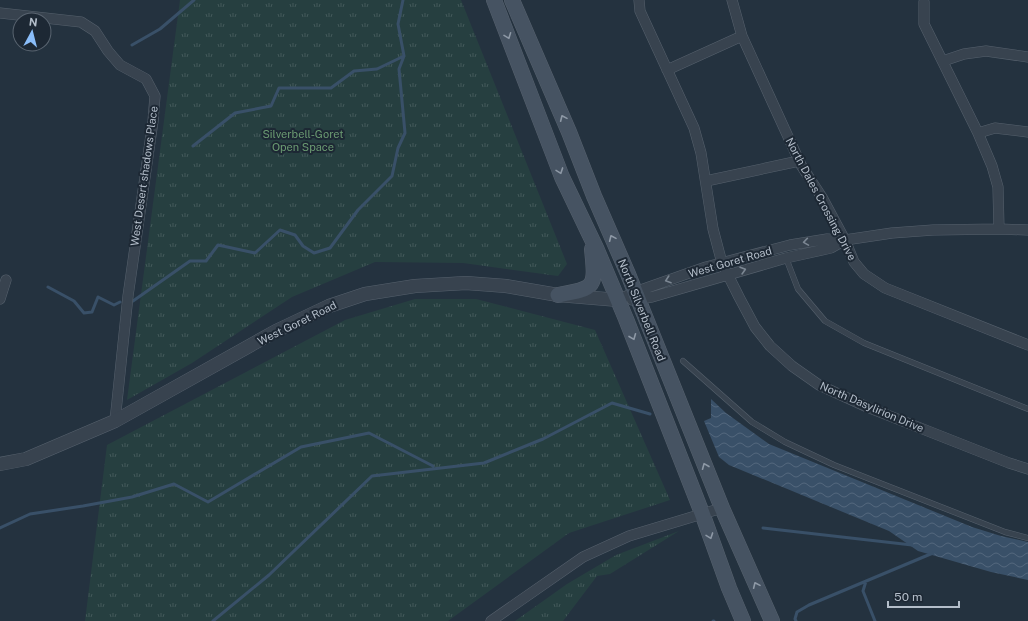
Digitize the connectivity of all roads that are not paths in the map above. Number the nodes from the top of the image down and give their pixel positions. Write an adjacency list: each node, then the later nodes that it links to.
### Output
1 (494, 0): 17 (main road, North Silverbell Road, one-way to 17)
2 (512, 0): 24 (main road, North Silverbell Road, one-way to 2)
3 (639, 0): 10 (street, North Dasylirion Drive)
4 (732, 0): 7 (street, North Dales Crossing Drive)
5 (924, 2): 9 (street)
6 (0, 13): 30 (street, West Desert shadows Place)
7 (742, 36): 10 (street); 13 (street, North Dales Crossing Drive)
8 (1028, 57): 9 (street)
9 (943, 61): 12 (street)
10 (667, 70): 14 (street, North Dasylirion Drive)
11 (1028, 132): 12 (street)
12 (978, 133): 15 (street)
13 (799, 161): 14 (street); 18 (street, North Dales Crossing Drive)
14 (706, 182): 20 (street, North Dasylirion Drive)
15 (999, 229): 16 (street, West Goret Road); 18 (street, West Goret Road)
16 (1028, 230)
17 (591, 236): 23 (main road); 26 (main road, North Silverbell Road)
18 (845, 240): 19 (street, West Goret Road); 20 (street, West Goret Road, one-way to 20); 27 (street, North Dales Crossing Drive)
19 (786, 258): 21 (street, West Goret Road, one-way to 19); 29 (lane)
20 (722, 263): 21 (street, North Dasylirion Drive); 24 (street, West Goret Road, one-way to 24)
21 (727, 274): 24 (street, West Goret Road); 32 (street, North Dasylirion Drive)
22 (6, 280): 25 (street)
23 (558, 294): 26 (street, West Goret Road); 30 (street, West Goret Road)
24 (637, 296): 26 (street, West Goret Road); 33 (main road, North Silverbell Road, one-way to 24)
25 (0, 299)
26 (618, 300): 34 (main road, North Silverbell Road, one-way to 34)
27 (1028, 345)
28 (683, 361): 35 (lane)
29 (1028, 409)
30 (116, 421): 31 (street, West Goret Road)
31 (0, 464)
32 (1028, 469)
33 (722, 508): 34 (street); 38 (main road, North Silverbell Road, one-way to 33)
34 (702, 514): 36 (street); 37 (main road, North Silverbell Road, one-way to 37)
35 (1028, 538)
36 (491, 621)
37 (743, 621)
38 (772, 621)

